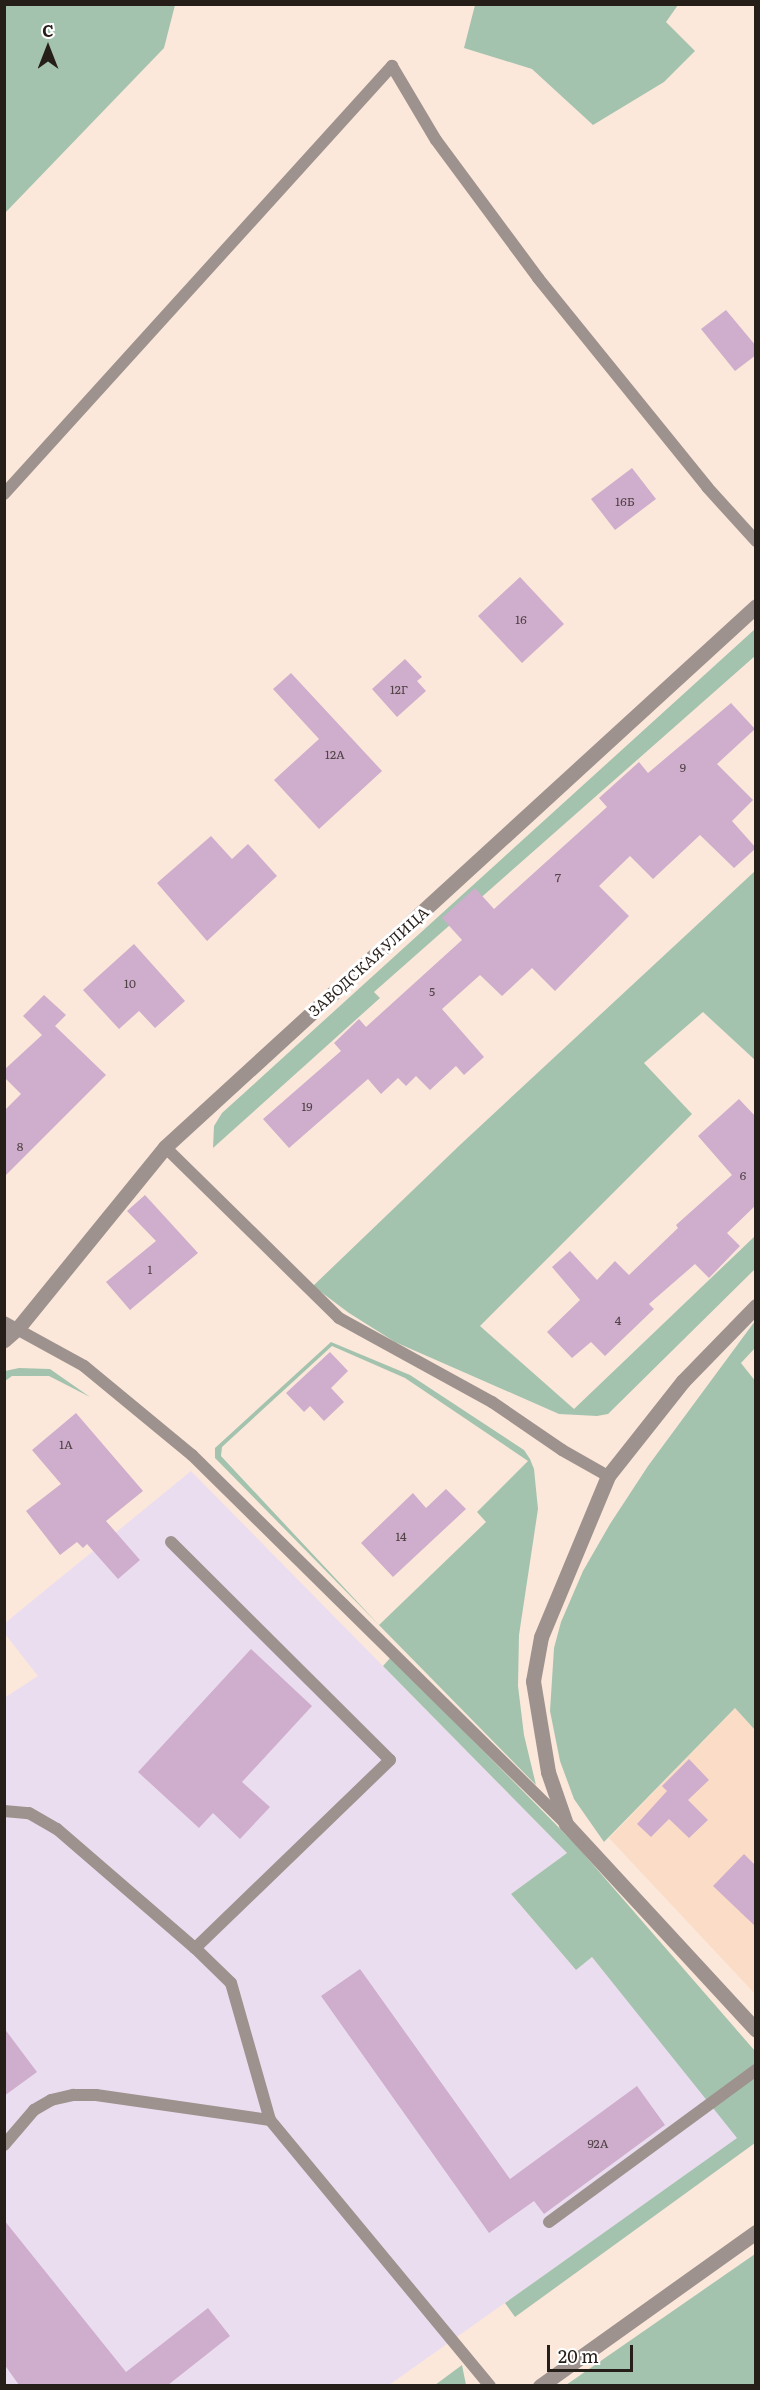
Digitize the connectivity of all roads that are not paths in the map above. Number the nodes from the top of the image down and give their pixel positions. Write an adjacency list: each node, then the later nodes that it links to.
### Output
1 (4, 494): 2 (lane)
2 (756, 542)
3 (756, 606): 4 (street, ЗАВОДСКАЯ УЛИЦА)
4 (165, 1146): 6 (street, ЗАВОДСКАЯ УЛИЦА); 8 (lane)
5 (756, 1306): 8 (street)
6 (11, 1325): 7 (street, ЗАВОДСКАЯ УЛИЦА); 11 (lane)
7 (4, 1340)
8 (608, 1476): 11 (street)
9 (171, 1542): 12 (lane)
10 (4, 1811): 12 (lane)
11 (566, 1824): 13 (street)
12 (195, 1948): 15 (lane)
13 (756, 2030)
14 (756, 2070): 17 (lane)
15 (270, 2120): 16 (lane); 19 (lane)
16 (4, 2145)
17 (549, 2222)
18 (756, 2232): 20 (street)
19 (490, 2385)
20 (540, 2385)

